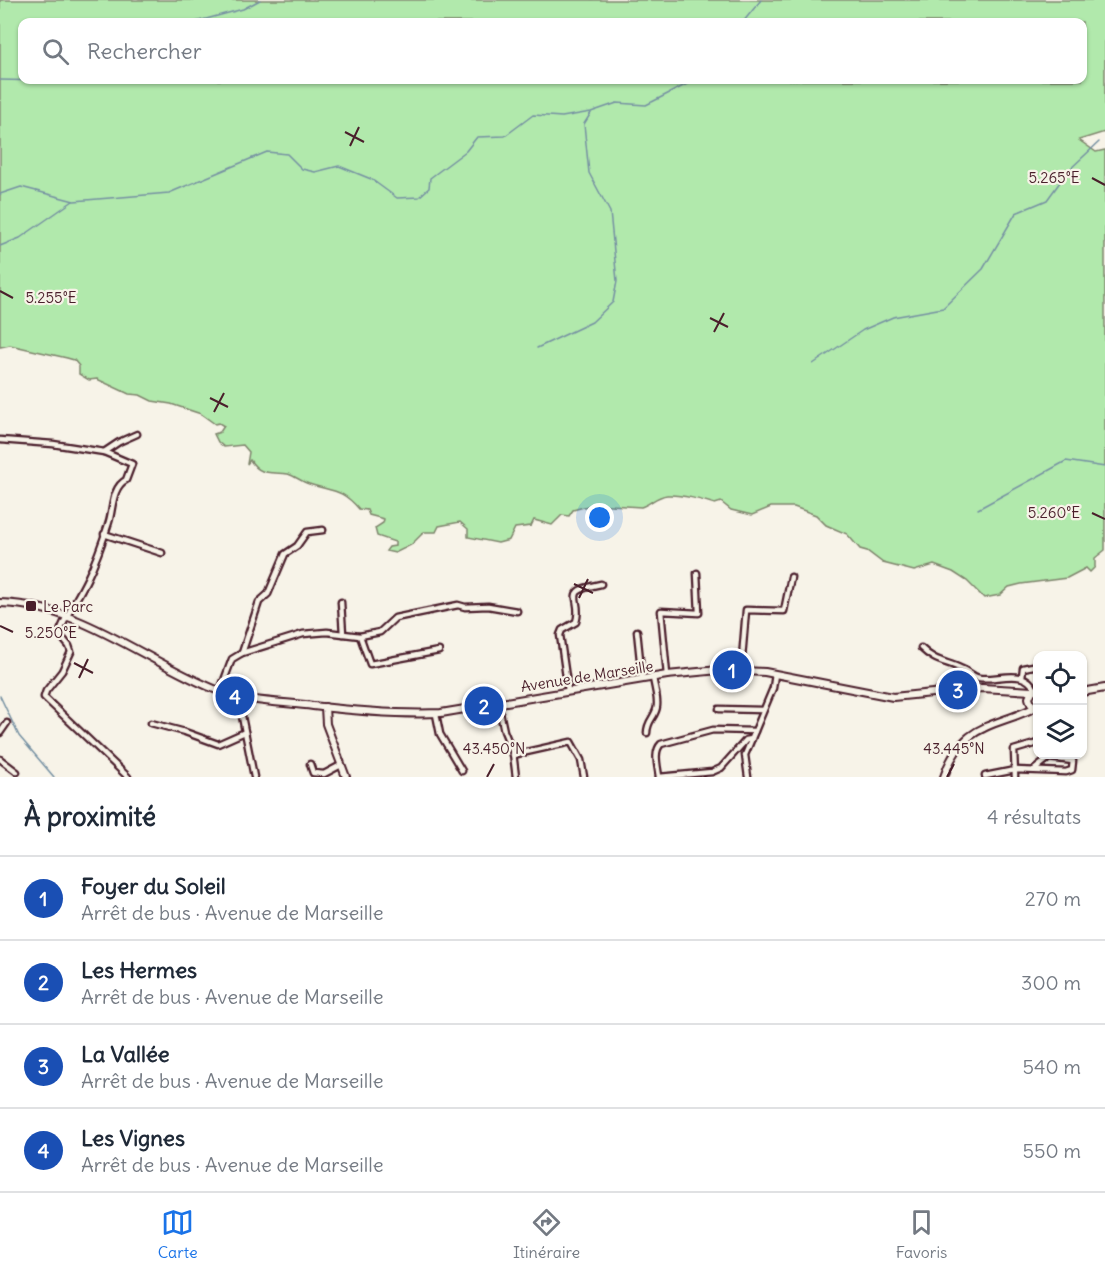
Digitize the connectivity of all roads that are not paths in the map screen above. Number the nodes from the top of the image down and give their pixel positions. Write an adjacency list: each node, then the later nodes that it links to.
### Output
1 (137, 434): 3 (street)
2 (0, 440): 3 (street)
3 (104, 452): 5 (street)
4 (323, 531): 19 (street)
5 (104, 534): 6 (street); 13 (street)
6 (162, 553)
7 (697, 573): 23 (street)
8 (790, 577): 21 (street)
9 (601, 584): 32 (street)
10 (341, 602): 15 (street)
11 (0, 603): 13 (street, Avenue de Marseille)
12 (517, 611): 16 (street)
13 (66, 615): 31 (street, Avenue de Marseille); 62 (street)
14 (637, 631): 26 (street)
15 (343, 634): 16 (street); 19 (street)
16 (360, 636): 18 (street)
17 (921, 648): 25 (street)
18 (439, 651)
19 (242, 653): 31 (street)
20 (1033, 665): 25 (street)
21 (741, 669): 22 (street, Avenue de Marseille); 23 (street, Avenue de Marseille)
22 (775, 674): 29 (street, Avenue de Marseille); 42 (street)
23 (667, 675): 24 (street, Avenue de Marseille)
24 (653, 677): 26 (street, Avenue de Marseille); 50 (street)
25 (1022, 677): 27 (street)
26 (642, 679): 32 (street, Avenue de Marseille)
27 (1033, 687)
28 (1105, 688): 33 (street)
29 (1016, 690): 30 (street, Avenue de Marseille); 36 (street)
30 (1033, 690)
31 (220, 691): 35 (street, Avenue de Marseille)
32 (568, 691): 37 (street, Avenue de Marseille)
33 (1087, 691)
34 (1033, 693): 36 (street)
35 (238, 696): 39 (street, Avenue de Marseille); 48 (street)
36 (1029, 700): 38 (street); 43 (street)
37 (498, 703): 44 (street, Avenue de Marseille); 53 (street)
38 (1035, 705)
39 (325, 707): 44 (street, Avenue de Marseille); 56 (street)
40 (1033, 708): 43 (street)
41 (719, 709): 42 (street)
42 (763, 710): 47 (street)
43 (1020, 713): 69 (street)
44 (436, 714): 59 (street)
45 (7, 723): 49 (street)
46 (151, 723): 48 (street)
47 (755, 731): 51 (street); 67 (street)
48 (245, 732): 63 (street)
49 (0, 733)
50 (647, 733)
51 (752, 739): 67 (street); 68 (street)
52 (1033, 744): 57 (street)
53 (513, 755): 65 (street); 66 (street)
54 (0, 759): 60 (street)
55 (310, 764): 56 (street)
56 (341, 765): 64 (street)
57 (1015, 770): 58 (street); 61 (street); 70 (street)
58 (1034, 770): 58 (street)
59 (462, 771)
60 (17, 772)
61 (985, 776)
62 (128, 777)
63 (254, 777)
64 (346, 777)
65 (517, 777)
66 (584, 777)
67 (659, 777)
68 (748, 777)
69 (946, 777)
70 (1015, 777)

